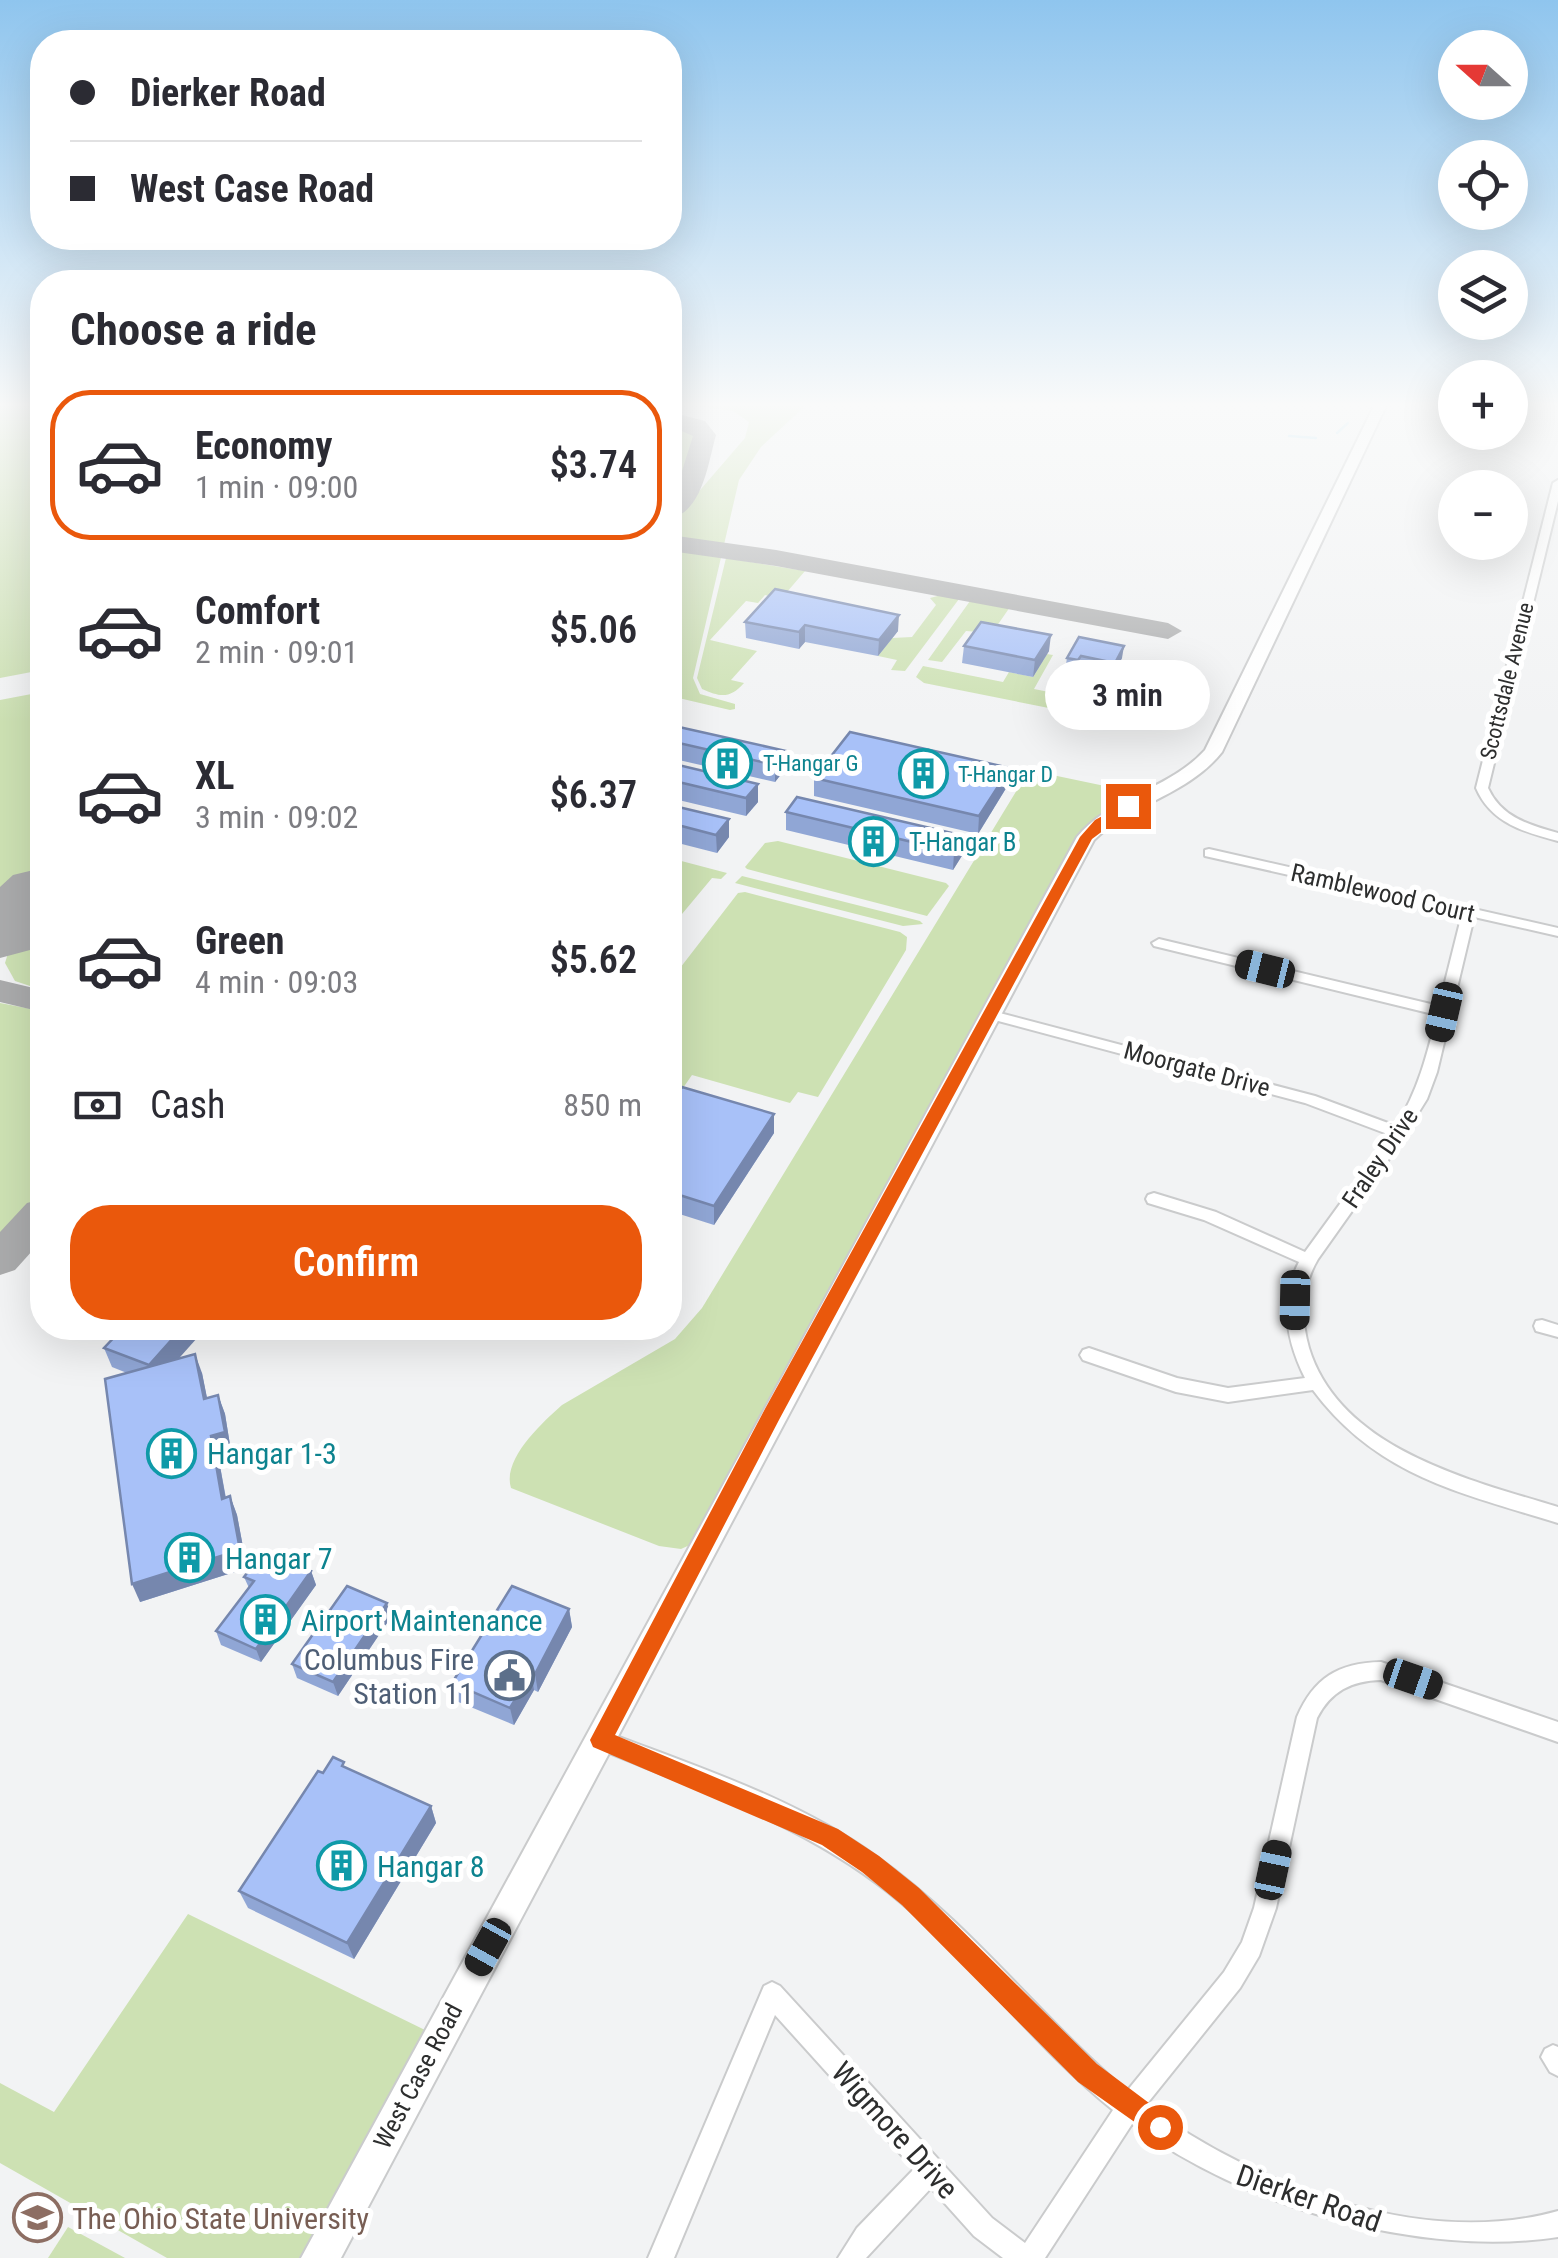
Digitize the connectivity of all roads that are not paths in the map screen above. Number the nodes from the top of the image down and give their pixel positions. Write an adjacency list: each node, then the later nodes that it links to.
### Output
1 (1329, 511): 11 (main road, West Case Road)
2 (1551, 511): 3 (street, Scottsdale Avenue)
3 (1543, 540): 4 (street); 5 (street, Scottsdale Avenue)
4 (1558, 543)
5 (1558, 837)
6 (1209, 854): 7 (street, Ramblewood Court)
7 (1468, 912): 8 (street, Ramblewood Court); 10 (street, Fraley Drive)
8 (1558, 932)
9 (1159, 943): 10 (street)
10 (1444, 1012): 12 (street, Fraley Drive)
11 (992, 1015): 12 (street, Moorgate Drive); 19 (main road, West Case Road)
12 (1399, 1133): 14 (street, Fraley Drive)
13 (1154, 1199): 14 (street)
14 (1308, 1260): 16 (street, Fraley Drive)
15 (1088, 1355): 16 (street)
16 (1316, 1384): 17 (street)
17 (1558, 1515)
18 (1558, 1732): 20 (street)
19 (601, 1740): 20 (street, Dierker Road); 23 (main road, West Case Road)
20 (1129, 2107): 22 (street, Dierker Road); 26 (street)
21 (931, 2170): 24 (street, Wigmore Drive); 25 (street); 26 (street, Wigmore Drive)
22 (1558, 2224)
23 (320, 2258)
24 (661, 2258)
25 (851, 2258)
26 (1027, 2258)

